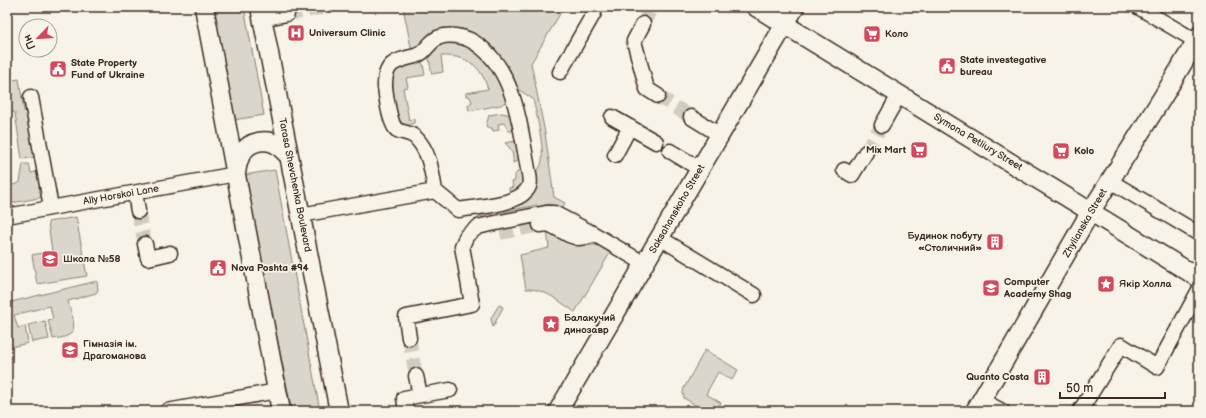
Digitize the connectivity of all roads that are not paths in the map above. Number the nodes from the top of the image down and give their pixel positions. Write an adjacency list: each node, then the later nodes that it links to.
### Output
1 (204, 7): 27 (main road)
2 (756, 7): 9 (main road, Symona Petliury Street)
3 (795, 7): 9 (main road, Saksahanskoho Street)
4 (1138, 7): 10 (street)
5 (261, 13): 7 (street); 24 (main road, Tarasa Shevchenka Boulevard)
6 (594, 13): 11 (street)
7 (287, 14)
8 (643, 24): 13 (street)
9 (785, 24): 12 (main road, Symona Petliury Street); 19 (main road, Saksahanskoho Street)
10 (1197, 42): 28 (main road, Zhylianska Street)
11 (560, 72)
12 (899, 94): 17 (street); 33 (main road, Symona Petliury Street)
13 (658, 96)
14 (31, 97): 31 (street)
15 (612, 117): 18 (street)
16 (691, 117): 19 (street)
17 (882, 125)
18 (630, 127): 20 (street); 23 (street)
19 (720, 135): 25 (main road, Saksahanskoho Street)
20 (656, 142)
21 (670, 151): 25 (street)
22 (866, 152): 26 (street)
23 (615, 155)
24 (289, 156): 27 (main road); 34 (main road, Tarasa Shevchenka Boulevard)
25 (700, 169): 39 (main road, Saksahanskoho Street)
26 (844, 170)
27 (236, 174): 30 (street, Ally Horskoi Lane); 49 (main road)
28 (1110, 181): 33 (main road, Zhylianska Street); 38 (street)
29 (435, 191): 29 (street); 34 (street)
30 (135, 193): 31 (street, Ally Horskoi Lane); 32 (street)
31 (51, 207): 35 (street, Ally Horskoi Lane)
32 (138, 211)
33 (1091, 211): 43 (main road, Symona Petliury Street); 51 (main road, Zhylianska Street)
34 (301, 215): 55 (main road, Tarasa Shevchenka Boulevard)
35 (7, 216)
36 (540, 225): 37 (street)
37 (594, 234): 42 (street); 46 (street)
38 (1199, 234)
39 (660, 238): 42 (main road, Saksahanskoho Street); 45 (street)
40 (145, 244): 41 (street)
41 (170, 253)
42 (645, 264): 57 (main road, Saksahanskoho Street)
43 (1199, 278)
44 (1199, 290): 59 (street)
45 (754, 295)
46 (410, 338)
47 (416, 376): 50 (street)
48 (450, 390): 50 (street)
49 (277, 391): 52 (street); 54 (main road)
50 (420, 395): 56 (street)
51 (978, 405): 58 (street)
52 (189, 409): 53 (street)
53 (167, 411)
54 (281, 411)
55 (339, 411)
56 (406, 411)
57 (558, 411)
58 (1002, 411)
59 (1080, 411)

